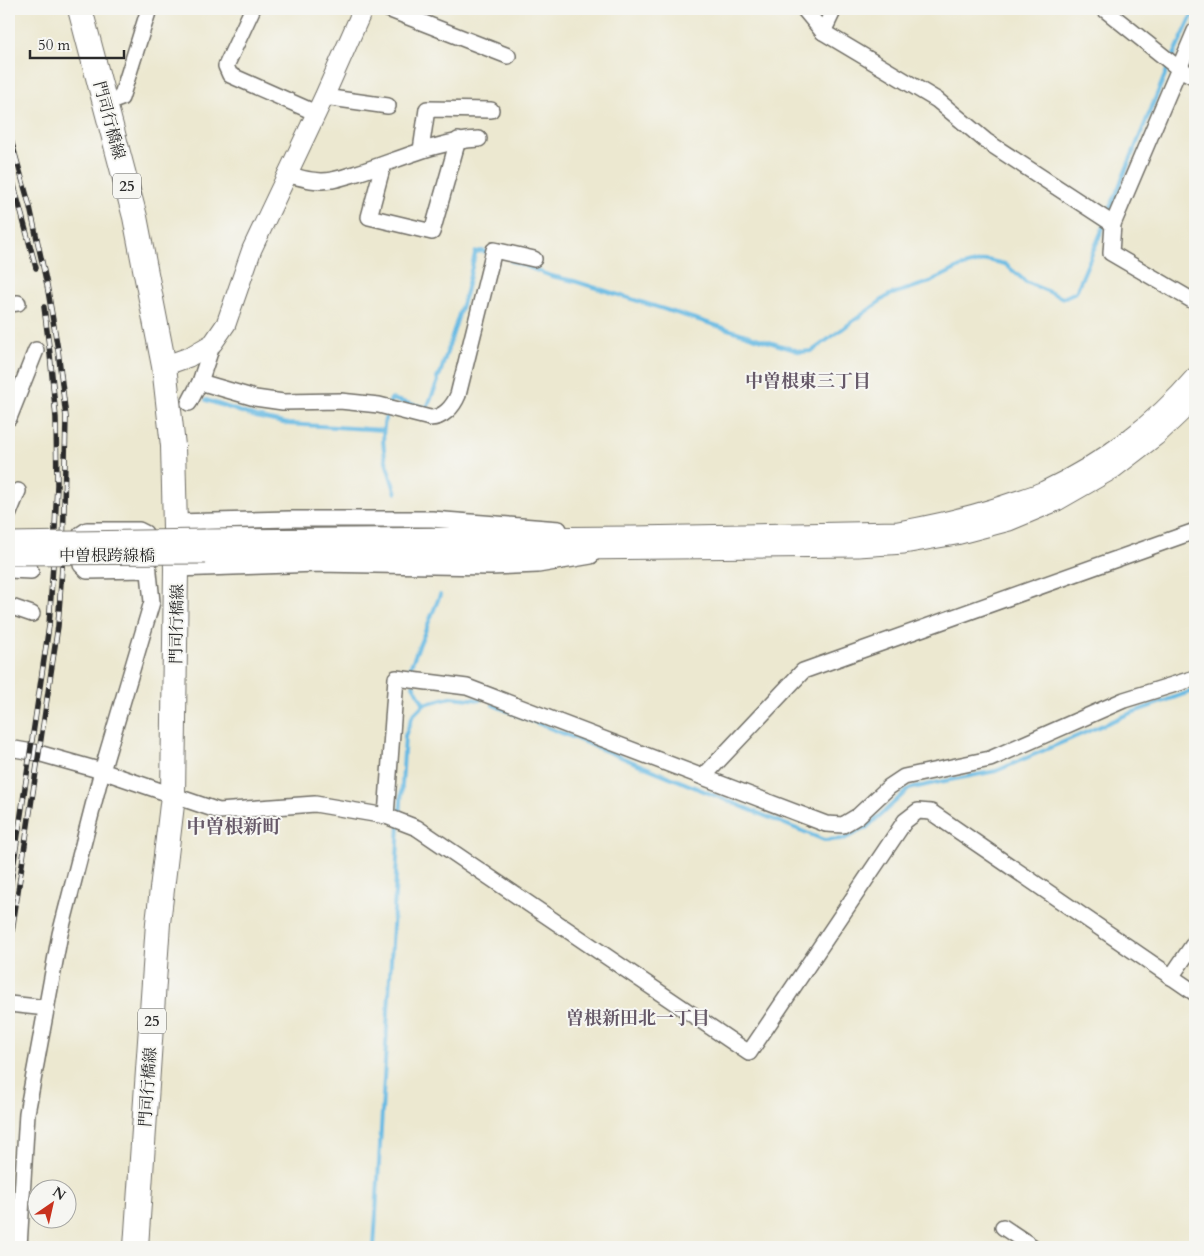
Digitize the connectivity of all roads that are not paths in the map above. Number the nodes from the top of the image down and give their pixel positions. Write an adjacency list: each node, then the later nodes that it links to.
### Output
1 (80, 9): 14 (main road, 門司行橋線 / 25)
2 (149, 9): 14 (street)
3 (250, 9): 15 (street)
4 (363, 9): 15 (street)
5 (388, 9): 11 (street)
6 (804, 9): 10 (street)
7 (834, 9): 10 (street)
8 (1104, 9): 12 (street)
9 (1195, 30): 12 (street)
10 (824, 32): 23 (street)
11 (508, 56)
12 (1178, 68): 13 (street); 23 (street)
13 (1195, 77)
14 (106, 104): 28 (main road, 門司行橋線 / 25)
15 (320, 105): 16 (street); 22 (street)
16 (388, 106)
17 (491, 110): 20 (street)
18 (479, 139): 19 (street)
19 (458, 140): 20 (street); 21 (street)
20 (422, 150): 21 (street)
21 (383, 165): 22 (street)
22 (286, 174): 26 (street)
23 (1113, 223): 25 (street)
24 (534, 259): 30 (street)
25 (1195, 302)
26 (212, 343): 28 (street); 30 (street)
27 (36, 350): 31 (street)
28 (164, 366): 37 (main road, 門司行橋線 / 25)
29 (1195, 377): 40 (street)
30 (200, 382): 33 (street)
31 (13, 391): 34 (street)
32 (1195, 399): 40 (street)
33 (189, 403)
34 (9, 418)
35 (18, 491): 36 (street)
36 (9, 513)
37 (176, 522): 40 (street); 43 (main road, 門司行橋線 / 25)
38 (1195, 531): 52 (street)
39 (9, 542): 41 (street, 中曽根跨線橋, bridge)
40 (633, 543): 41 (street); 43 (street)
41 (205, 546): 42 (street, 中曽根跨線橋, bridge)
42 (9, 555)
43 (176, 569): 53 (main road, 門司行橋線 / 25)
44 (9, 570): 46 (street)
45 (148, 570): 45 (street); 51 (street)
46 (31, 571)
47 (9, 606): 48 (street)
48 (32, 614)
49 (1195, 678): 52 (street)
50 (9, 748): 51 (street)
51 (102, 771): 53 (street); 59 (street)
52 (703, 777): 54 (street)
53 (173, 796): 54 (street); 62 (main road, 門司行橋線 / 25)
54 (389, 817): 56 (street)
55 (1195, 942): 56 (street)
56 (1172, 977): 57 (street)
57 (1195, 993)
58 (9, 1004): 59 (street)
59 (47, 1008): 61 (street)
60 (1003, 1227): 63 (street)
61 (19, 1247)
62 (136, 1247)
63 (1033, 1247)

